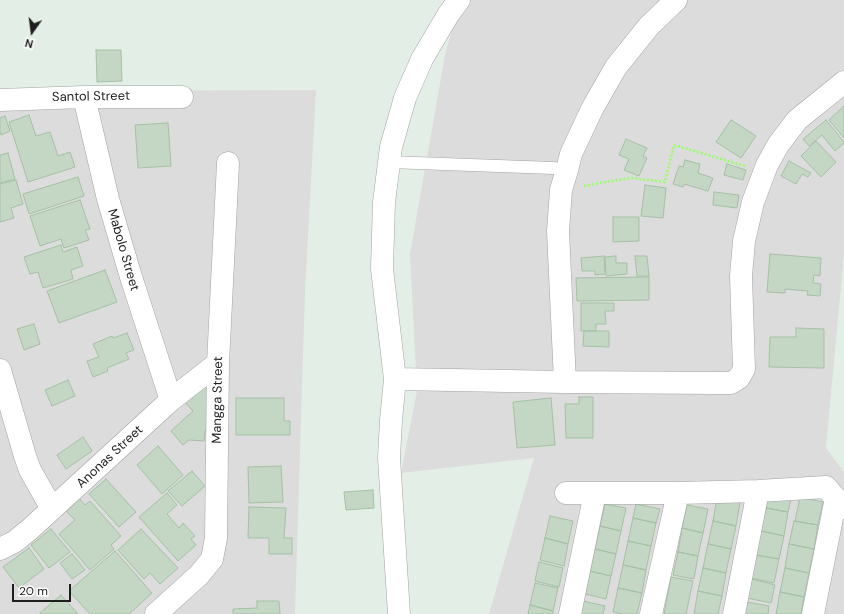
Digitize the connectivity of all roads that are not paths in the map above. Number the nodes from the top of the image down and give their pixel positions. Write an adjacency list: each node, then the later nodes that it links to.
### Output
1 (459, 0): 7 (street)
2 (676, 0): 9 (street)
3 (844, 82): 13 (street)
4 (182, 96): 5 (street, Santol Street)
5 (84, 97): 6 (street, Santol Street); 14 (street, Mabolo Street)
6 (0, 100)
7 (389, 162): 9 (lane); 12 (street)
8 (228, 163): 10 (street, Mangga Street)
9 (564, 180): 13 (street)
10 (218, 363): 14 (street, Anonas Street); 22 (street, Mangga Street)
11 (0, 370): 20 (street)
12 (395, 379): 13 (street); 23 (street)
13 (565, 382)
14 (171, 400): 20 (street, Anonas Street)
15 (758, 491): 18 (street); 19 (street); 26 (street)
16 (566, 493): 17 (street)
17 (595, 493): 18 (street); 24 (street)
18 (678, 493): 25 (street)
19 (840, 503): 27 (street)
20 (52, 509): 21 (street, Anonas Street)
21 (0, 549)
22 (156, 614)
23 (399, 614)
24 (570, 614)
25 (652, 614)
26 (734, 614)
27 (813, 614)

